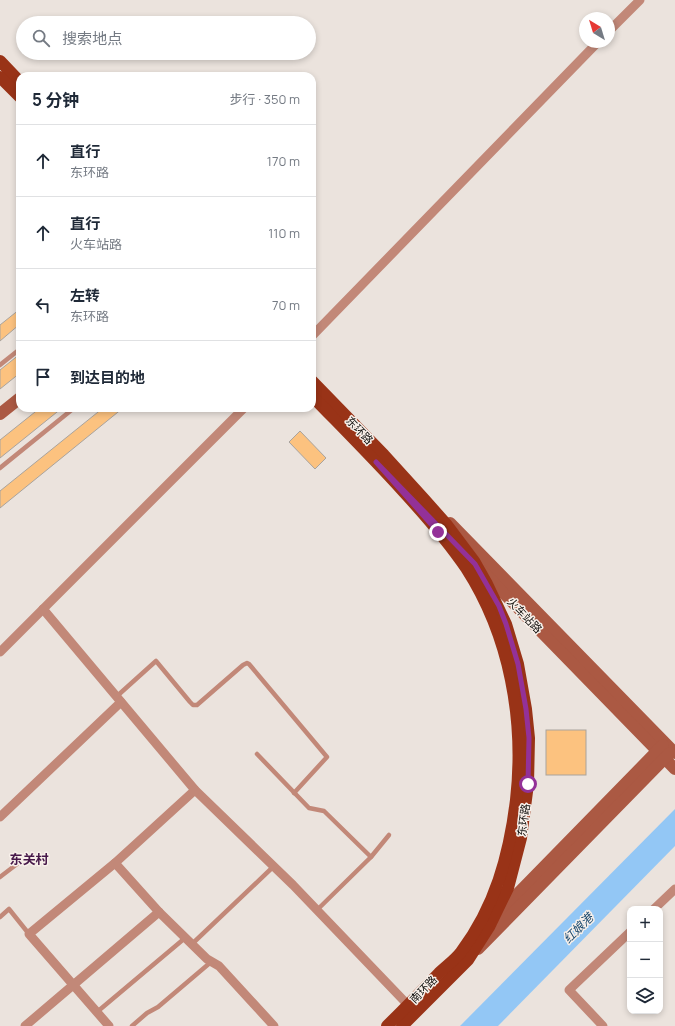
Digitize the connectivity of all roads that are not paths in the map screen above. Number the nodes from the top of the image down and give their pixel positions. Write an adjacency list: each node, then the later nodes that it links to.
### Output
1 (640, 0): 2 (street)
2 (615, 25)
3 (592, 48): 8 (street)
4 (0, 61): 6 (main road)
5 (0, 77): 7 (main road)
6 (16, 78)
7 (16, 93)
8 (316, 332)
9 (16, 352): 10 (lane)
10 (0, 365)
11 (316, 386): 17 (main road, 东环路)
12 (316, 400): 17 (main road, 东环路)
13 (16, 401): 16 (main road)
14 (69, 412): 18 (lane)
15 (240, 412): 20 (street)
16 (0, 414)
17 (380, 458): 19 (main road, 火车站路); 23 (main road, 火车站路); 44 (main road, 东环路)
18 (0, 468)
19 (475, 564): 23 (main road, 火车站路); 40 (main road, 东环路)
20 (43, 609): 21 (street); 22 (street)
21 (0, 652)
22 (119, 700): 26 (street); 27 (lane); 28 (street)
23 (667, 751): 25 (main road, 火车站路); 40 (main road); 44 (main road)
24 (257, 754): 27 (lane)
25 (675, 768)
26 (196, 790): 31 (street); 33 (street)
27 (294, 793): 30 (lane)
28 (0, 817)
29 (389, 835): 30 (lane)
30 (371, 857): 37 (lane)
31 (115, 863): 38 (street); 41 (street)
32 (16, 864): 34 (lane)
33 (274, 866): 37 (street); 43 (lane)
34 (0, 877)
35 (675, 889): 36 (street)
36 (657, 906)
37 (317, 910): 47 (street)
38 (159, 912): 43 (street); 46 (street)
39 (0, 917): 41 (lane)
40 (493, 920): 44 (main road)
41 (29, 934): 46 (street)
42 (627, 935): 55 (street)
43 (188, 941): 45 (street); 48 (lane)
44 (464, 956): 47 (main road, 南环路); 54 (main road, 南环路)
45 (211, 962): 51 (lane); 52 (street)
46 (73, 985): 48 (street); 49 (street)
47 (408, 1005): 53 (main road, 南环路)
48 (97, 1012): 50 (street)
49 (25, 1026)
50 (109, 1026)
51 (132, 1026)
52 (274, 1026)
53 (387, 1026)
54 (402, 1026)
55 (603, 1026)

